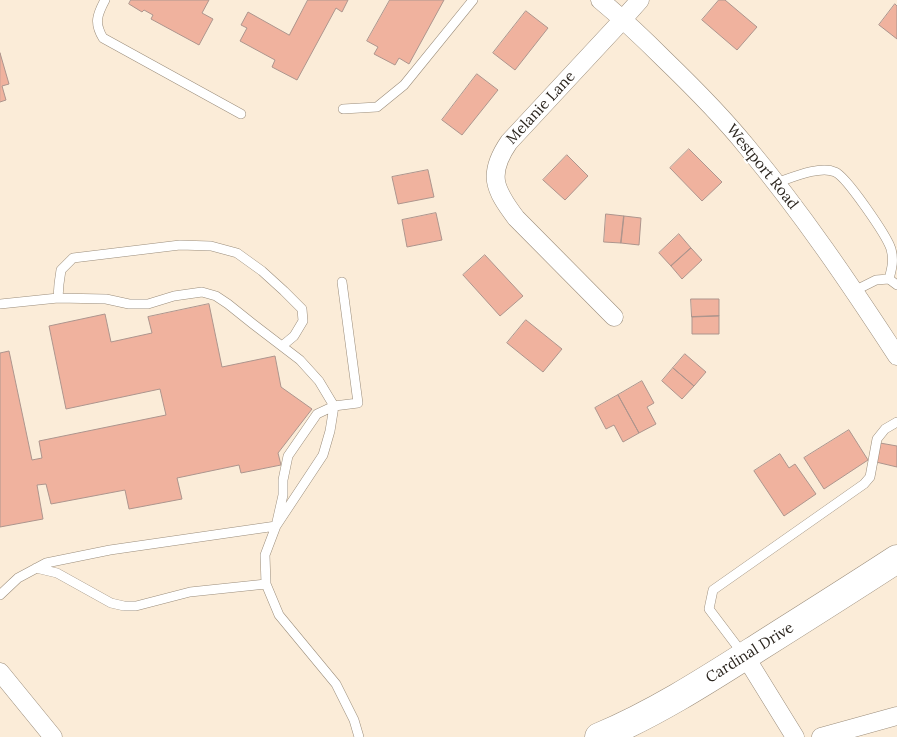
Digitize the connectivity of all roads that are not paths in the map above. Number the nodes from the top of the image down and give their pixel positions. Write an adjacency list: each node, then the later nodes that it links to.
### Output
1 (105, 0): 7 (lane)
2 (473, 0): 6 (lane)
3 (600, 0): 5 (street, Westport Road)
4 (640, 0): 5 (street, Melanie Lane)
5 (624, 19): 8 (street, Westport Road); 15 (street, Melanie Lane)
6 (344, 109)
7 (241, 114)
8 (776, 183): 9 (lane); 12 (street, Westport Road)
9 (889, 279): 11 (lane); 12 (lane)
10 (342, 282): 18 (lane)
11 (897, 285)
12 (854, 291): 17 (street, Westport Road)
13 (58, 298): 14 (lane); 16 (lane); 16 (lane)
14 (0, 304)
15 (614, 316)
16 (282, 346): 18 (lane)
17 (897, 356)
18 (334, 406): 20 (lane); 20 (lane)
19 (897, 422): 25 (lane)
20 (276, 526): 22 (lane); 23 (lane)
21 (897, 560): 25 (main road, Cardinal Drive)
22 (36, 568): 23 (lane); 24 (lane)
23 (266, 584): 29 (lane)
24 (0, 595)
25 (745, 656): 30 (main road, Cardinal Drive); 31 (street)
26 (0, 672): 28 (street)
27 (897, 716): 32 (street)
28 (53, 737)
29 (359, 737)
30 (599, 737)
31 (795, 737)
32 (821, 737)

